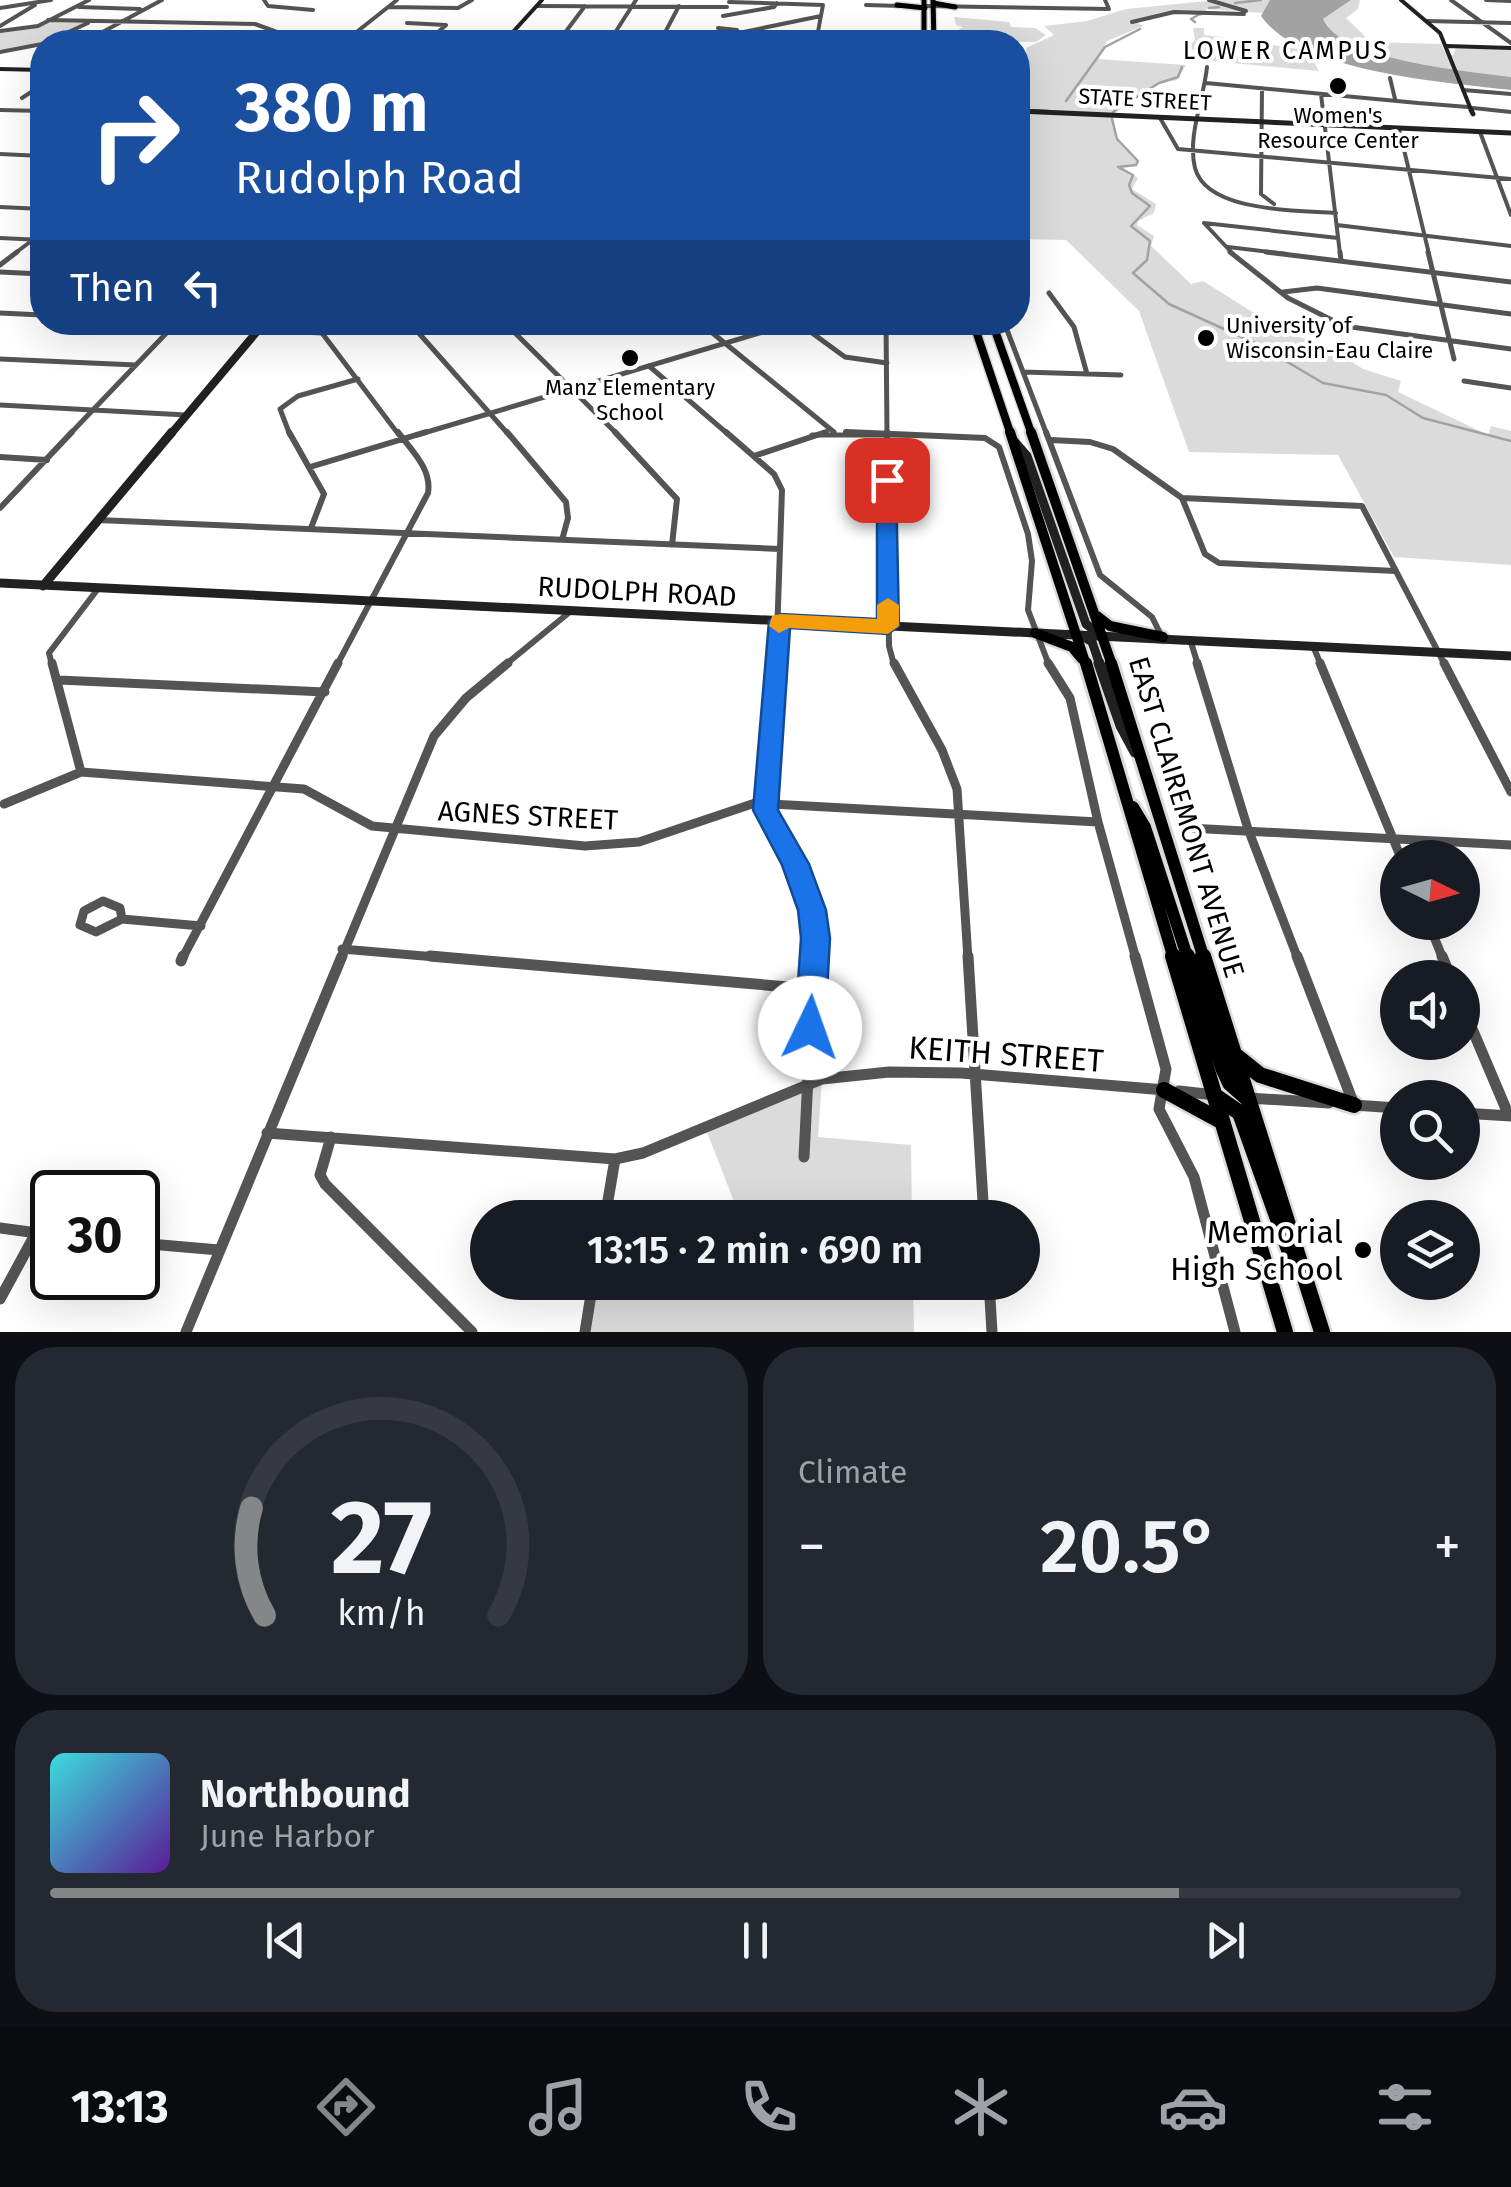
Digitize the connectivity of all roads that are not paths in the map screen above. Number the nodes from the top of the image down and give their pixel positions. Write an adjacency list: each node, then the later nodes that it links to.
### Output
1 (51, 0): 15 (street)
2 (89, 0): 27 (street)
3 (162, 0): 30 (street)
4 (264, 0): 31 (street)
5 (397, 0): 28 (street)
6 (472, 0): 28 (street)
7 (542, 0): 21 (street)
8 (636, 0): 23 (street)
9 (1105, 0): 26 (street)
10 (1209, 0): 38 (street)
11 (1402, 0): 35 (street)
12 (1451, 0): 39 (street)
13 (1486, 0): 14 (street)
14 (1502, 0): 19 (street)
15 (43, 2): 29 (street); 43 (street)
16 (729, 3): 17 (street); 24 (street); 32 (street)
17 (777, 3): 32 (street); 33 (street)
18 (929, 3): 25 (main road); 26 (main road); 57 (main road); 58 (main road)
19 (1511, 3)
20 (866, 5): 25 (street)
21 (537, 6): 22 (street); 51 (street)
22 (585, 6): 23 (street); 52 (street)
23 (632, 6): 24 (street); 53 (street)
24 (679, 6): 54 (street)
25 (897, 6)
26 (954, 6)
27 (74, 7): 30 (street); 34 (street)
28 (388, 7): 49 (street)
29 (0, 8)
30 (144, 9): 37 (street)
31 (313, 10)
32 (723, 16): 44 (street)
33 (821, 16): 55 (street); 56 (street)
34 (48, 20): 36 (street); 43 (street)
35 (1427, 21): 39 (street); 61 (street)
36 (92, 22): 37 (street); 45 (street)
37 (120, 22): 40 (street); 46 (street)
38 (1132, 22)
39 (1482, 22): 42 (street); 59 (street)
40 (232, 23): 47 (street); 48 (street)
41 (406, 23): 50 (street)
42 (1511, 23)
43 (0, 28)
44 (718, 28): 55 (street)
45 (74, 30)
46 (106, 30)
47 (220, 30)
48 (272, 30)
49 (360, 30)
50 (441, 30)
51 (515, 30)
52 (567, 30)
53 (617, 30)
54 (666, 30)
55 (742, 30)
56 (818, 30)
57 (926, 30)
58 (932, 30)
59 (1511, 45): 61 (street)
60 (30, 46): 62 (street)
61 (1447, 46): 69 (street)
62 (0, 52)
63 (1207, 67): 67 (street)
64 (0, 69): 65 (street)
65 (30, 69)
66 (1390, 78): 75 (street)
67 (1206, 83): 68 (street); 83 (street)
68 (1262, 88): 71 (street); 84 (street)
69 (1463, 89): 72 (street); 77 (street)
70 (30, 93): 73 (street)
71 (1321, 94): 74 (street); 85 (street)
72 (1511, 94)
73 (22, 98)
74 (1374, 98): 75 (street); 76 (street)
75 (1394, 99): 76 (street)
76 (1418, 103): 77 (street)
77 (1470, 108): 81 (street); 87 (street)
78 (0, 110): 79 (street)
79 (30, 111)
80 (1030, 112): 82 (street, STATE STREET)
81 (1511, 112)
82 (1160, 118): 83 (street, STATE STREET); 89 (street)
83 (1200, 119): 84 (street, STATE STREET); 89 (street)
84 (1262, 122): 85 (street, STATE STREET); 92 (street)
85 (1324, 125): 86 (street, STATE STREET); 93 (street)
86 (1399, 128): 87 (street, STATE STREET); 94 (street)
87 (1480, 132): 88 (street, STATE STREET); 95 (street)
88 (1511, 134)
89 (1195, 150): 92 (street); 98 (street)
90 (0, 154): 91 (street)
91 (30, 155)
92 (1261, 155): 93 (street); 97 (street)
93 (1330, 160): 94 (street); 102 (street)
94 (1408, 169): 95 (street); 105 (street)
95 (1496, 178): 96 (street); 103 (street)
96 (1511, 179)
97 (1262, 197): 98 (street); 99 (street)
98 (1232, 200): 99 (street)
99 (1278, 206): 102 (street)
100 (0, 208): 101 (street)
101 (30, 209)
102 (1336, 214): 104 (street)
103 (1511, 215)
104 (1337, 225): 105 (street); 107 (street)
105 (1425, 236): 110 (street); 114 (street)
106 (0, 238): 108 (street)
107 (1338, 238): 111 (street); 112 (street)
108 (30, 240)
109 (30, 243): 113 (street)
110 (1511, 246)
111 (1228, 247): 112 (street); 117 (street)
112 (1341, 260): 114 (street)
113 (0, 269): 115 (street)
114 (1434, 272): 116 (street); 119 (street)
115 (30, 273)
116 (1511, 282)
117 (1283, 292): 119 (street); 135 (street)
118 (1049, 293): 144 (street)
119 (1442, 304): 122 (street); 135 (street)
120 (0, 313): 121 (street)
121 (30, 314)
122 (1511, 314)
123 (165, 335): 141 (street)
124 (254, 335): 153 (street)
125 (324, 335): 146 (street)
126 (421, 335): 152 (street)
127 (517, 335): 149 (street)
128 (715, 335): 136 (street)
129 (755, 335): 136 (street)
130 (814, 335): 140 (street)
131 (886, 335): 140 (street)
132 (977, 335): 158 (main road, EAST CLAIREMONT AVENUE)
133 (997, 335): 176 (main road, EAST CLAIREMONT AVENUE)
134 (1009, 335): 143 (street)
135 (1450, 340): 137 (street); 139 (street)
136 (726, 344): 142 (street); 154 (street)
137 (1511, 349)
138 (0, 359): 141 (street)
139 (1454, 359)
140 (886, 363): 155 (street)
141 (136, 365): 151 (street)
142 (648, 366): 149 (street); 159 (street)
143 (1023, 372): 144 (street); 157 (street)
144 (1087, 374): 145 (street)
145 (1121, 375)
146 (358, 379): 156 (street); 162 (street)
147 (1464, 381): 148 (street)
148 (1511, 388)
149 (572, 389): 152 (street); 169 (street)
150 (0, 404): 151 (street)
151 (94, 410): 153 (street); 161 (street)
152 (490, 413): 156 (street); 168 (street)
153 (186, 415): 165 (street)
154 (834, 432): 155 (street); 159 (street)
155 (887, 434): 179 (street); 180 (street)
156 (403, 439): 162 (street); 167 (street)
157 (1051, 440): 163 (street); 183 (street)
158 (1014, 441): 181 (main road, EAST CLAIREMONT AVENUE); 182 (street)
159 (754, 456): 170 (street)
160 (0, 457): 161 (street)
161 (47, 460): 164 (street)
162 (310, 467): 166 (street)
163 (1182, 498): 171 (street); 171 (street)
164 (0, 508)
165 (98, 520): 166 (street); 173 (street)
166 (311, 528): 167 (street)
167 (408, 534): 168 (street); 175 (street)
168 (562, 540): 169 (street)
169 (672, 545): 170 (street)
170 (780, 549): 178 (street)
171 (1396, 570): 186 (street)
172 (0, 583): 173 (street, RUDOLPH ROAD)
173 (43, 586): 174 (street, RUDOLPH ROAD)
174 (97, 590): 175 (street, RUDOLPH ROAD); 189 (street)
175 (372, 602): 177 (street, RUDOLPH ROAD); 190 (street)
176 (1092, 607): 182 (main road, EAST CLAIREMONT AVENUE); 183 (main road)
177 (571, 610): 178 (street, RUDOLPH ROAD); 201 (street)
178 (780, 621): 179 (street, RUDOLPH ROAD); 197 (street)
179 (888, 626): 180 (street, RUDOLPH ROAD); 198 (street)
180 (1035, 632): 181 (street, RUDOLPH ROAD); 188 (main road); 199 (street)
181 (1078, 634): 182 (street, RUDOLPH ROAD); 188 (main road, EAST CLAIREMONT AVENUE); 191 (street)
182 (1102, 635): 183 (street, RUDOLPH ROAD); 191 (main road, EAST CLAIREMONT AVENUE)
183 (1162, 637): 184 (street, RUDOLPH ROAD)
184 (1190, 639): 185 (street, RUDOLPH ROAD); 202 (street)
185 (1313, 646): 186 (street, RUDOLPH ROAD); 203 (street)
186 (1438, 652): 187 (street, RUDOLPH ROAD); 194 (street)
187 (1511, 656)
188 (1087, 666): 195 (main road, EAST CLAIREMONT AVENUE)
189 (59, 680): 190 (street); 192 (street)
190 (325, 692): 193 (street)
191 (1142, 766): 211 (main road, EAST CLAIREMONT AVENUE)
192 (81, 772): 193 (street, AGNES STREET); 196 (street)
193 (276, 787): 201 (street, AGNES STREET); 206 (street)
194 (1511, 792)
195 (1126, 795): 215 (main road, EAST CLAIREMONT AVENUE); 216 (main road)
196 (4, 804)
197 (765, 804): 198 (street, AGNES STREET); 201 (street, AGNES STREET); 209 (street)
198 (959, 814): 199 (street, AGNES STREET); 212 (street)
199 (1098, 822): 214 (street)
200 (1190, 828): 202 (street)
201 (394, 829): 207 (street)
202 (1248, 829): 203 (street); 217 (street)
203 (1394, 839): 204 (street)
204 (1511, 845)
205 (122, 919): 206 (street)
206 (202, 926): 208 (street)
207 (342, 949): 209 (street); 222 (street)
208 (181, 962)
209 (812, 989): 213 (street)
210 (1480, 1047): 220 (street)
211 (1232, 1052): 216 (main road, EAST CLAIREMONT AVENUE); 217 (main road)
212 (976, 1074): 213 (street, KEITH STREET); 214 (street, KEITH STREET); 227 (street)
213 (807, 1082): 224 (street); 225 (street, KEITH STREET)
214 (1164, 1090): 215 (street, KEITH STREET); 221 (main road); 241 (street)
215 (1214, 1095): 216 (street, KEITH STREET); 221 (main road, EAST CLAIREMONT AVENUE); 236 (main road)
216 (1248, 1098): 217 (street, KEITH STREET); 236 (main road, EAST CLAIREMONT AVENUE)
217 (1354, 1105): 218 (street, KEITH STREET)
218 (1380, 1107)
219 (1480, 1114): 220 (street)
220 (1510, 1116)
221 (1221, 1121): 242 (main road, EAST CLAIREMONT AVENUE)
222 (268, 1132): 223 (street, KEITH STREET); 232 (street)
223 (331, 1138): 225 (street, KEITH STREET); 238 (street)
224 (804, 1157)
225 (615, 1160): 226 (street)
226 (608, 1200)
227 (983, 1200)
228 (0, 1228): 229 (street)
229 (30, 1232)
230 (30, 1244): 233 (street)
231 (160, 1244): 232 (street)
232 (219, 1250): 237 (street)
233 (0, 1299)
234 (591, 1300): 239 (street)
235 (989, 1300): 240 (street)
236 (1313, 1304): 243 (main road, EAST CLAIREMONT AVENUE)
237 (186, 1332)
238 (472, 1332)
239 (585, 1332)
240 (992, 1332)
241 (1235, 1332)
242 (1284, 1332)
243 (1322, 1332)

